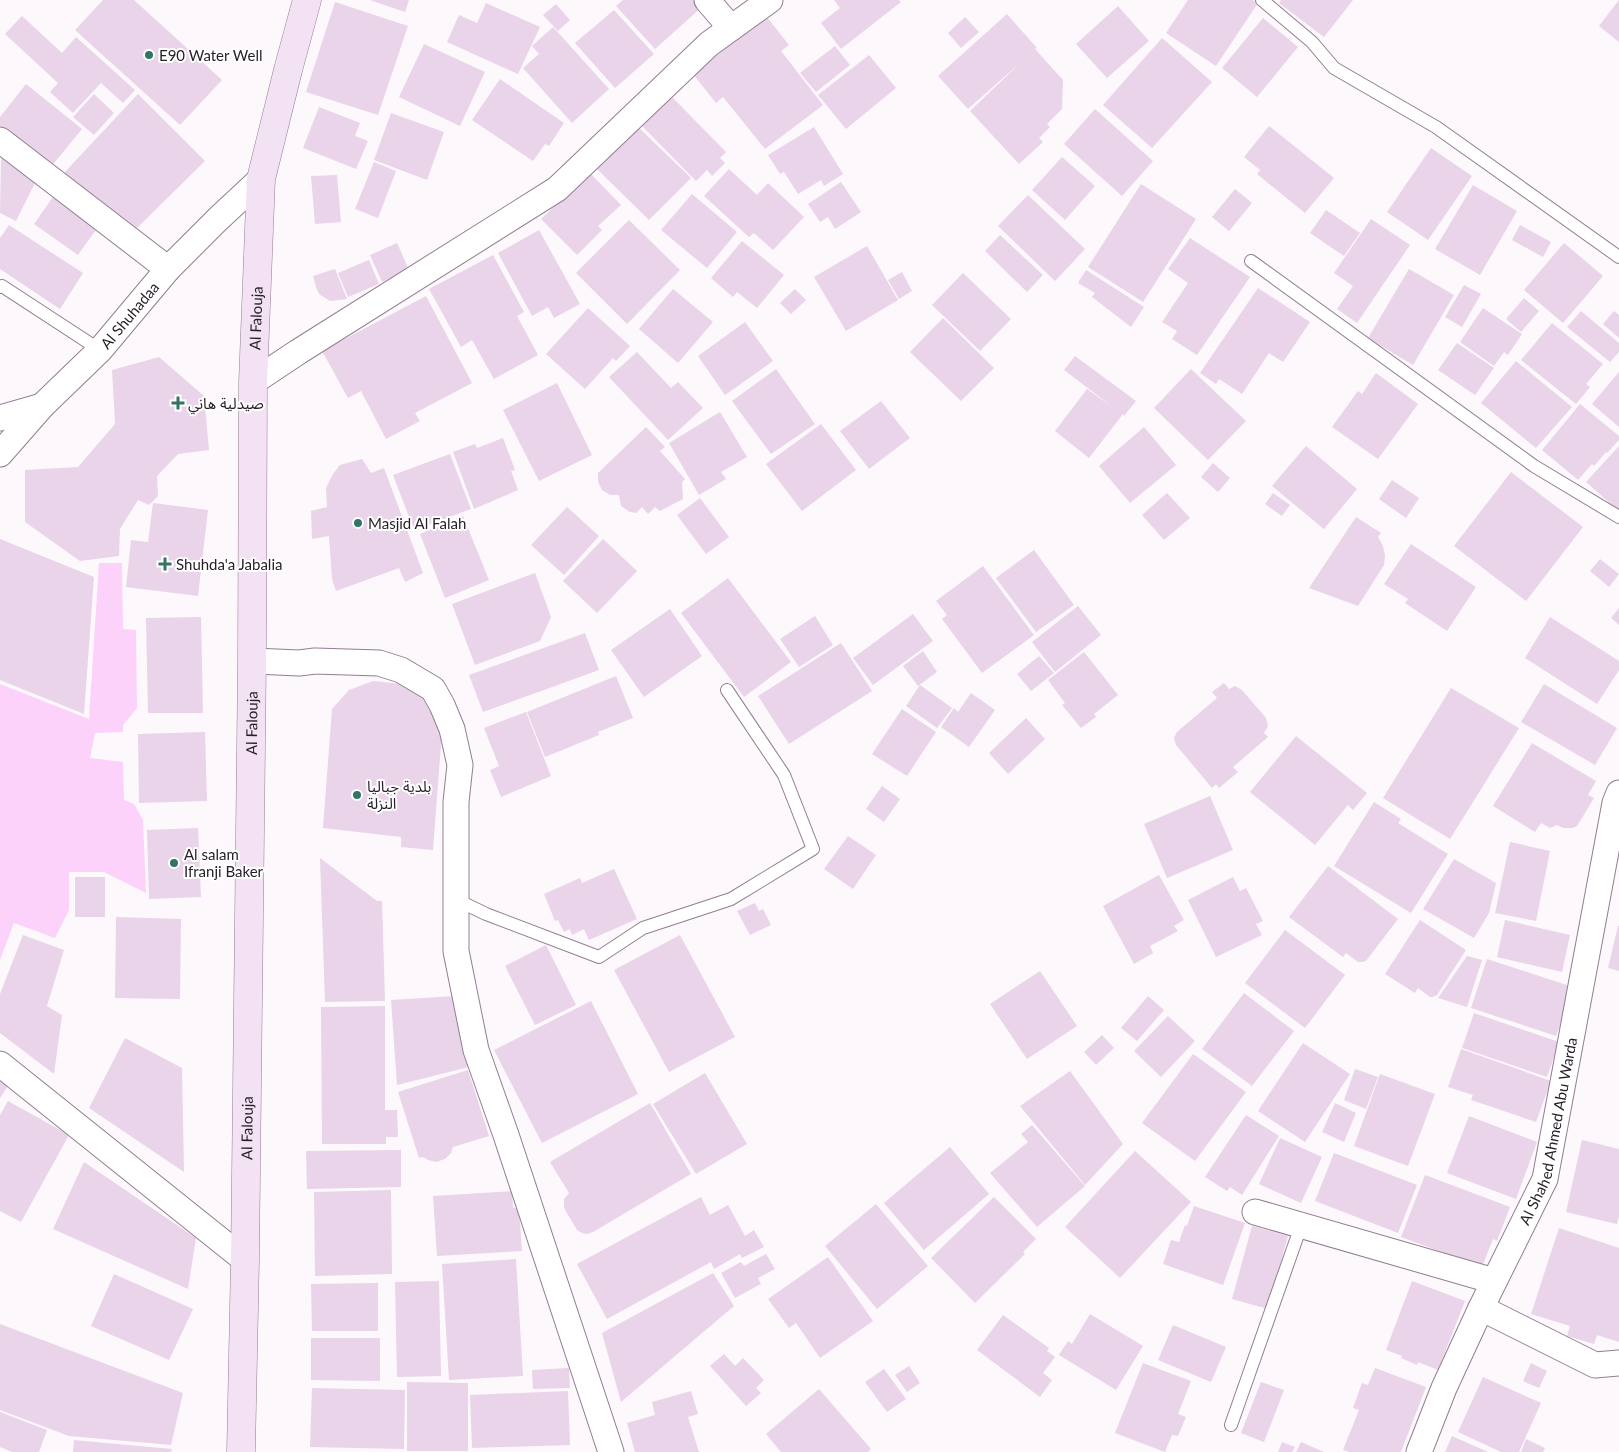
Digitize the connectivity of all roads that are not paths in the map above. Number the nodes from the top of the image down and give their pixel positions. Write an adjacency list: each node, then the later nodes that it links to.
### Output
1 (308, 0): 7 (main road, Al Falouja)
2 (707, 0): 5 (street)
3 (770, 0): 5 (street)
4 (1262, 0): 8 (lane)
5 (731, 28): 13 (street)
6 (0, 140): 10 (street)
7 (262, 179): 10 (street, Al Shuhadaa); 13 (main road, Al Falouja)
8 (1619, 257)
9 (1251, 261): 17 (lane)
10 (168, 269): 12 (street, Al Shuhadaa)
11 (0, 287): 12 (lane)
12 (100, 350): 14 (street, Al Shuhadaa)
13 (253, 382): 18 (main road, Al Falouja)
14 (42, 406): 15 (street); 16 (street, Al Shuhadaa)
15 (0, 418)
16 (0, 454)
17 (1619, 517)
18 (252, 661): 21 (street); 25 (main road, Al Falouja)
19 (727, 690): 21 (lane)
20 (1619, 793): 26 (street, Al Shahed Ahmed Abu Warda)
21 (456, 899): 31 (street)
22 (0, 1064): 25 (street)
23 (1255, 1212): 24 (street)
24 (1301, 1226): 26 (street); 29 (lane)
25 (245, 1260): 30 (main road, Al Falouja)
26 (1494, 1281): 27 (street, Al Shahed Ahmed Abu Warda)
27 (1481, 1308): 28 (street); 32 (street, Al Shahed Ahmed Abu Warda)
28 (1619, 1363)
29 (1231, 1425)
30 (241, 1452)
31 (611, 1452)
32 (1420, 1452)

